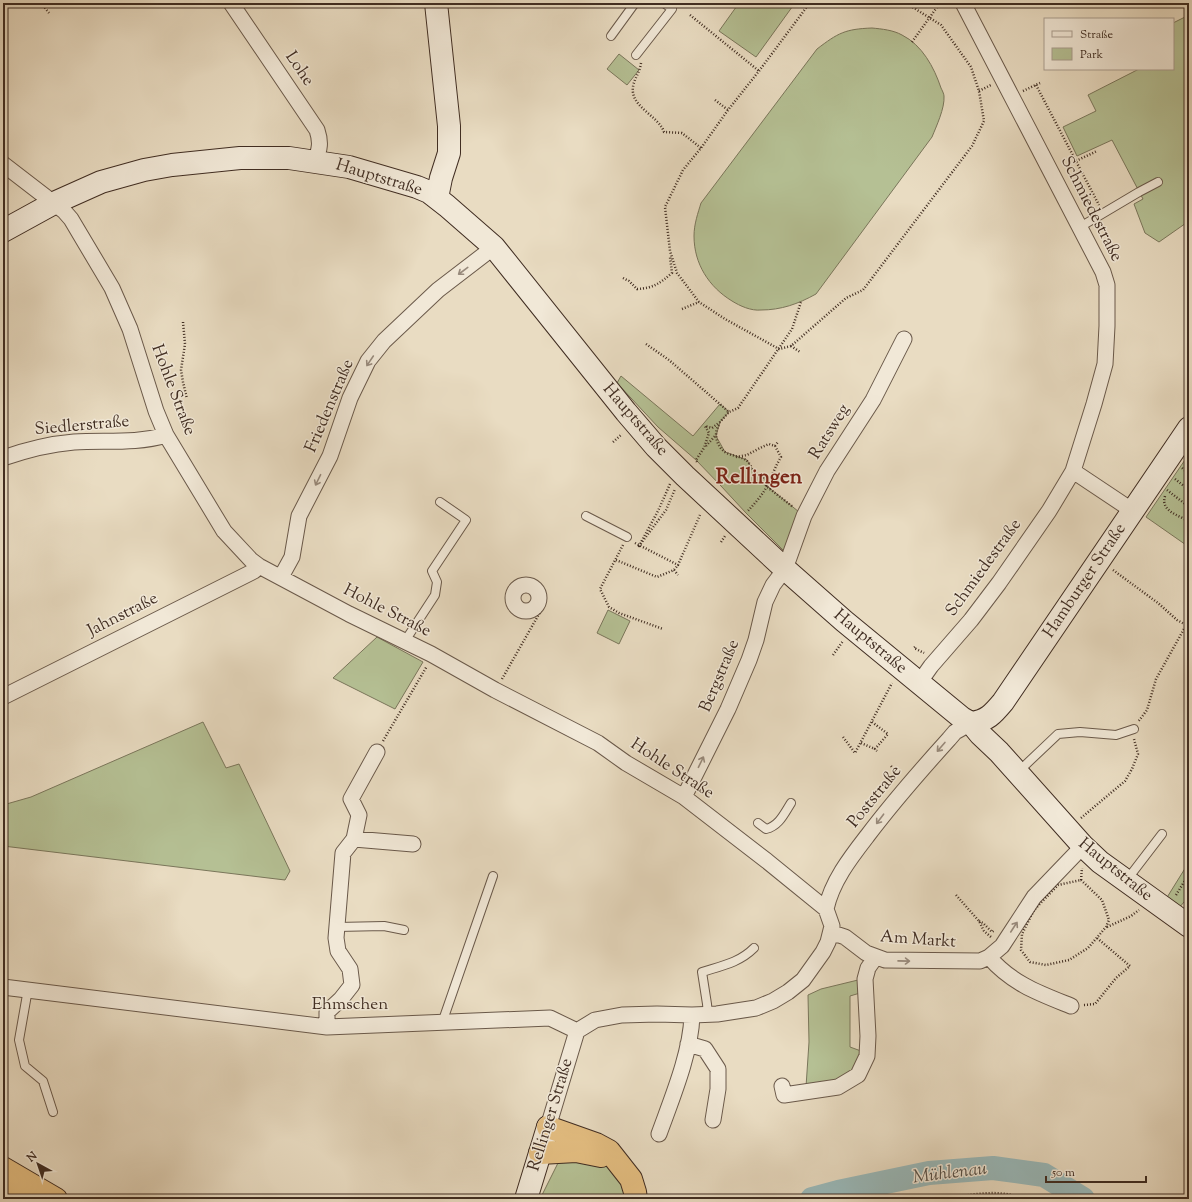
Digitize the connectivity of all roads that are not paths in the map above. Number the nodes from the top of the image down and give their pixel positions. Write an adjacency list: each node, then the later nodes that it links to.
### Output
1 (231, 3): 8 (street, Lohe)
2 (436, 3): 11 (main road)
3 (636, 3): 6 (lane)
4 (664, 3): 7 (lane)
5 (963, 3): 13 (street, Schmiedestraße)
6 (611, 36)
7 (636, 55)
8 (315, 161): 11 (main road, Hauptstraße); 12 (main road, Hauptstraße)
9 (3, 164): 12 (street, Hohle Straße)
10 (1158, 182): 13 (lane)
11 (437, 198): 15 (main road, Hauptstraße)
12 (54, 203): 14 (main road, Hauptstraße); 18 (street, Hohle Straße)
13 (1080, 227): 20 (street, Schmiedestraße)
14 (3, 231)
15 (494, 247): 26 (main road, Hauptstraße); 27 (street, Friedenstraße, one-way to 27)
16 (904, 339): 26 (street, Ratsweg)
17 (1189, 428): 22 (main road, Hamburger Straße)
18 (166, 435): 19 (street, Siedlerstraße); 25 (street, Hohle Straße)
19 (3, 458)
20 (1073, 471): 22 (street); 29 (street, Schmiedestraße)
21 (440, 502): 28 (lane)
22 (1132, 511): 31 (main road, Hamburger Straße)
23 (586, 516): 24 (lane)
24 (627, 537)
25 (259, 566): 27 (street, Hohle Straße); 30 (street, Jahnstraße)
26 (785, 569): 29 (main road, Hauptstraße); 35 (street, Bergstraße, one-way to 26)
27 (281, 577): 28 (street, Hohle Straße)
28 (405, 641): 35 (street, Hohle Straße)
29 (919, 683): 31 (main road, Hauptstraße)
30 (3, 697)
31 (971, 723): 34 (main road, Hauptstraße); 44 (street, Poststraße, one-way to 44)
32 (1134, 729): 34 (lane)
33 (377, 752): 39 (street)
34 (1017, 772): 41 (main road, Hauptstraße)
35 (684, 797): 44 (street, Hohle Straße)
36 (791, 803): 37 (lane)
37 (758, 823)
38 (1162, 834): 43 (lane)
39 (354, 839): 40 (street); 46 (street)
40 (413, 844)
41 (1083, 855): 43 (main road, Hauptstraße); 50 (street, one-way to 41)
42 (493, 876): 57 (lane)
43 (1126, 881): 45 (main road, Hauptstraße)
44 (826, 908): 48 (street)
45 (1189, 926)
46 (338, 927): 47 (lane); 58 (street)
47 (404, 930)
48 (831, 934): 51 (street, Am Markt); 55 (street)
49 (754, 948): 55 (lane)
50 (990, 957): 51 (street, Am Markt, one-way to 50); 54 (street)
51 (875, 958): 61 (street)
52 (3, 987): 53 (street, Ehmschen)
53 (28, 990): 58 (street, Ehmschen); 62 (lane)
54 (1071, 1006)
55 (708, 1014): 56 (street)
56 (692, 1015): 59 (street); 60 (street)
57 (442, 1023): 58 (street, Ehmschen); 59 (street, Ehmschen)
58 (327, 1027)
59 (577, 1031): 64 (street, Rellinger Straße)
60 (688, 1044): 63 (street); 65 (street)
61 (782, 1086)
62 (53, 1112)
63 (713, 1120)
64 (548, 1127): 66 (main road, Rellinger Straße); 67 (highway)
65 (659, 1134)
66 (540, 1153): 67 (highway); 72 (main road, Rellinger Straße)
67 (620, 1164): 73 (highway)
68 (3, 1168): 71 (highway)
69 (3, 1192): 70 (highway)
70 (16, 1199)
71 (56, 1199)
72 (526, 1199)
73 (636, 1199)

